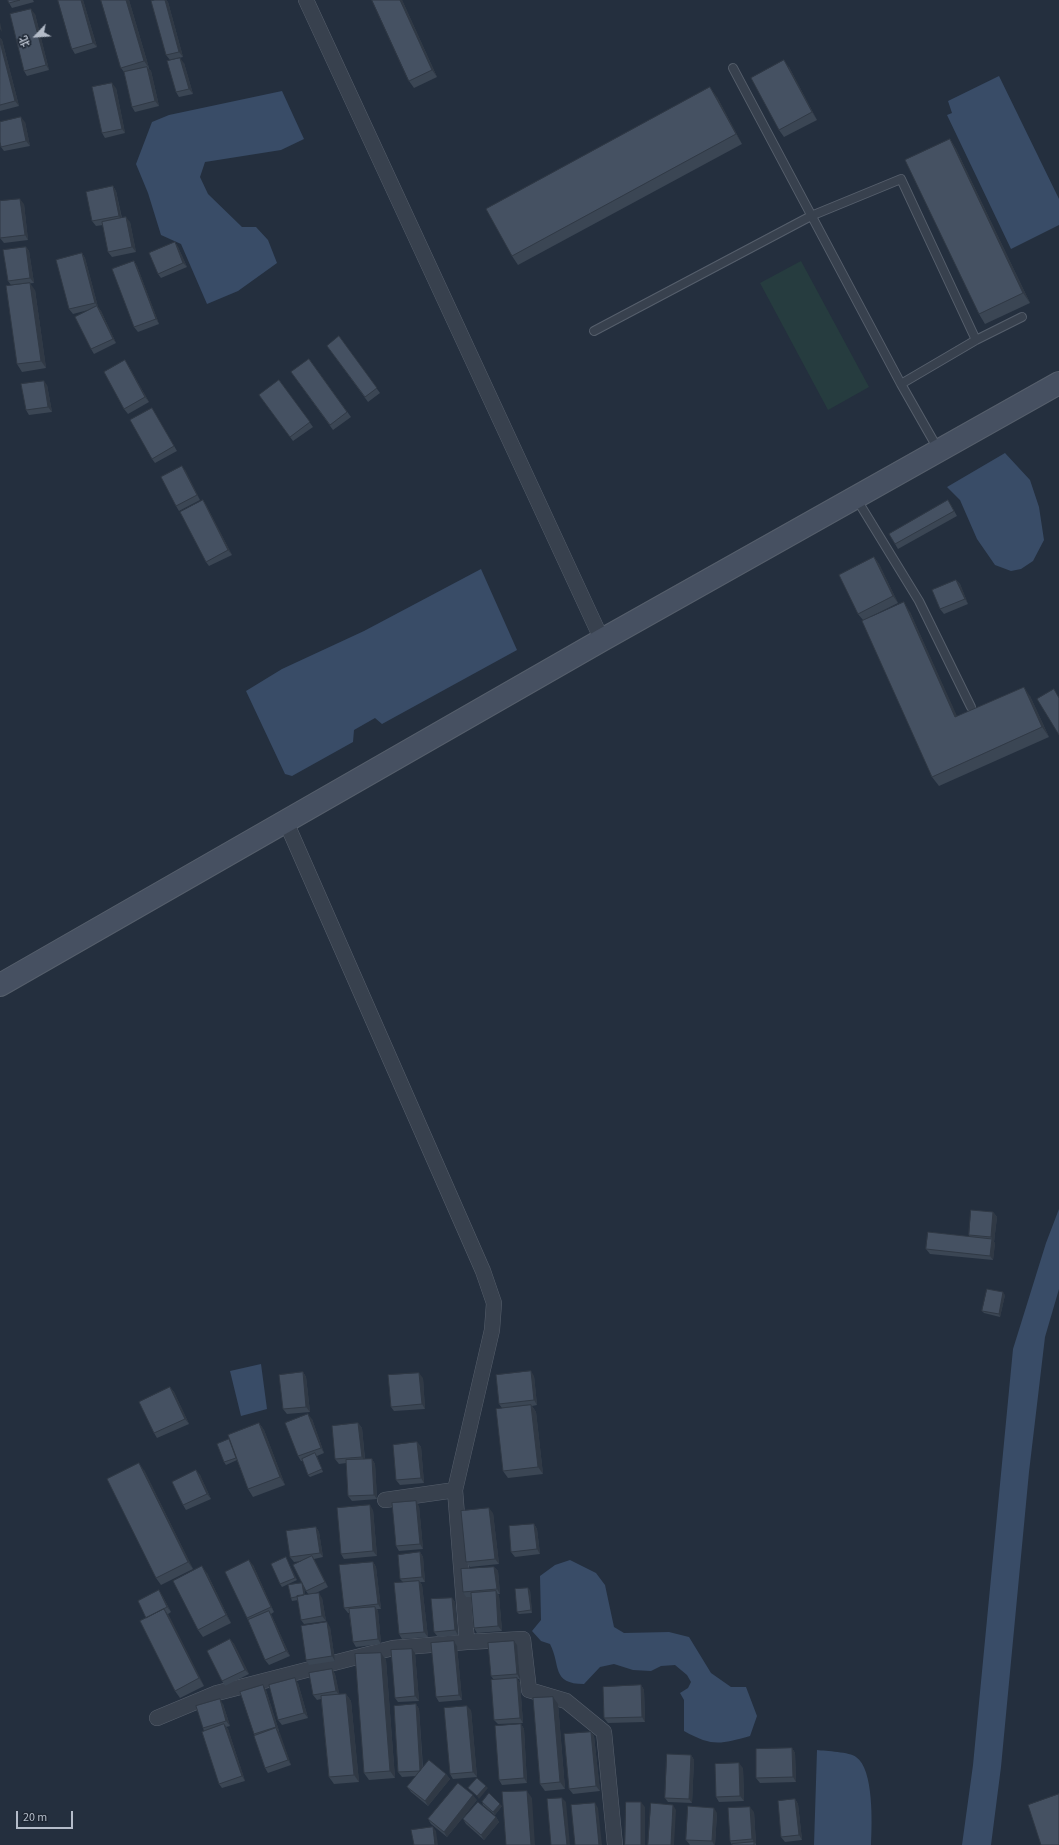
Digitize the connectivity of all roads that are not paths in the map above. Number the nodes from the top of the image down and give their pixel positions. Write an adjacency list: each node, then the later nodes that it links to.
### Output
1 (306, 0): 11 (street)
2 (733, 68): 3 (lane)
3 (811, 216): 5 (lane); 6 (lane); 8 (lane)
4 (1022, 317): 6 (lane)
5 (594, 331)
6 (976, 340): 8 (lane)
7 (1059, 383): 9 (main road)
8 (901, 384): 9 (lane)
9 (939, 451): 10 (main road)
10 (855, 498): 11 (main road); 12 (lane)
11 (602, 640): 13 (main road)
12 (971, 708)
13 (286, 822): 14 (main road); 15 (street)
14 (0, 985)
15 (455, 1490): 16 (street); 17 (street)
16 (385, 1500)
17 (467, 1642): 18 (street); 19 (street)
18 (157, 1718)
19 (615, 1845)

